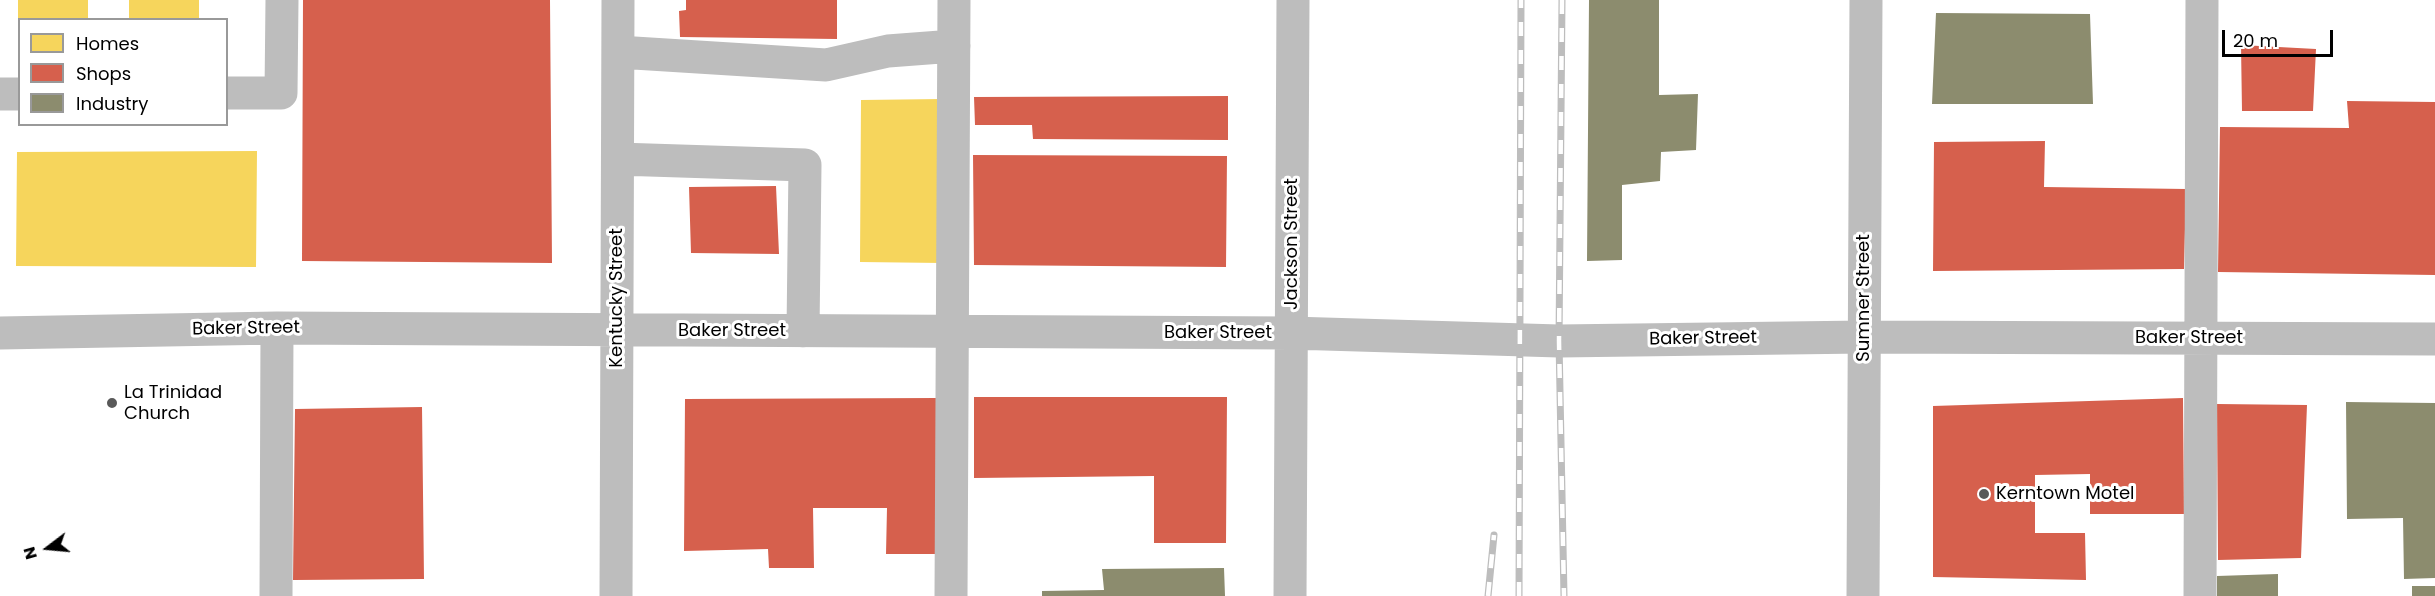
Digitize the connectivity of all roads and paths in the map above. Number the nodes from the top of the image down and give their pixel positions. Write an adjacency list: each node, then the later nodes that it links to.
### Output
1 (282, 0): 9 (street)
2 (618, 0): 8 (street, Kentucky Street)
3 (954, 0): 7 (street)
4 (1293, 0): 18 (street, Jackson Street)
5 (1866, 0): 19 (street, Sumner Street)
6 (2202, 0): 20 (street)
7 (954, 46): 8 (street); 16 (street)
8 (618, 52): 12 (street, Kentucky Street)
9 (228, 93)
10 (0, 94): 11 (street)
11 (18, 94)
12 (618, 159): 14 (street, Kentucky Street); 15 (street)
13 (277, 328): 14 (street, Baker Street); 17 (street, Baker Street); 22 (street)
14 (617, 330): 15 (street, Baker Street); 23 (street, Kentucky Street)
15 (803, 331): 16 (street, Baker Street)
16 (952, 332): 18 (street, Baker Street); 24 (street)
17 (0, 333)
18 (1292, 333): 19 (street, Baker Street); 25 (street, Jackson Street)
19 (1864, 337): 20 (street, Baker Street); 26 (street, Sumner Street)
20 (2199, 338): 21 (street, Baker Street); 27 (street)
21 (2435, 339)
22 (276, 596)
23 (616, 596)
24 (951, 596)
25 (1290, 596)
26 (1863, 596)
27 (2199, 596)

